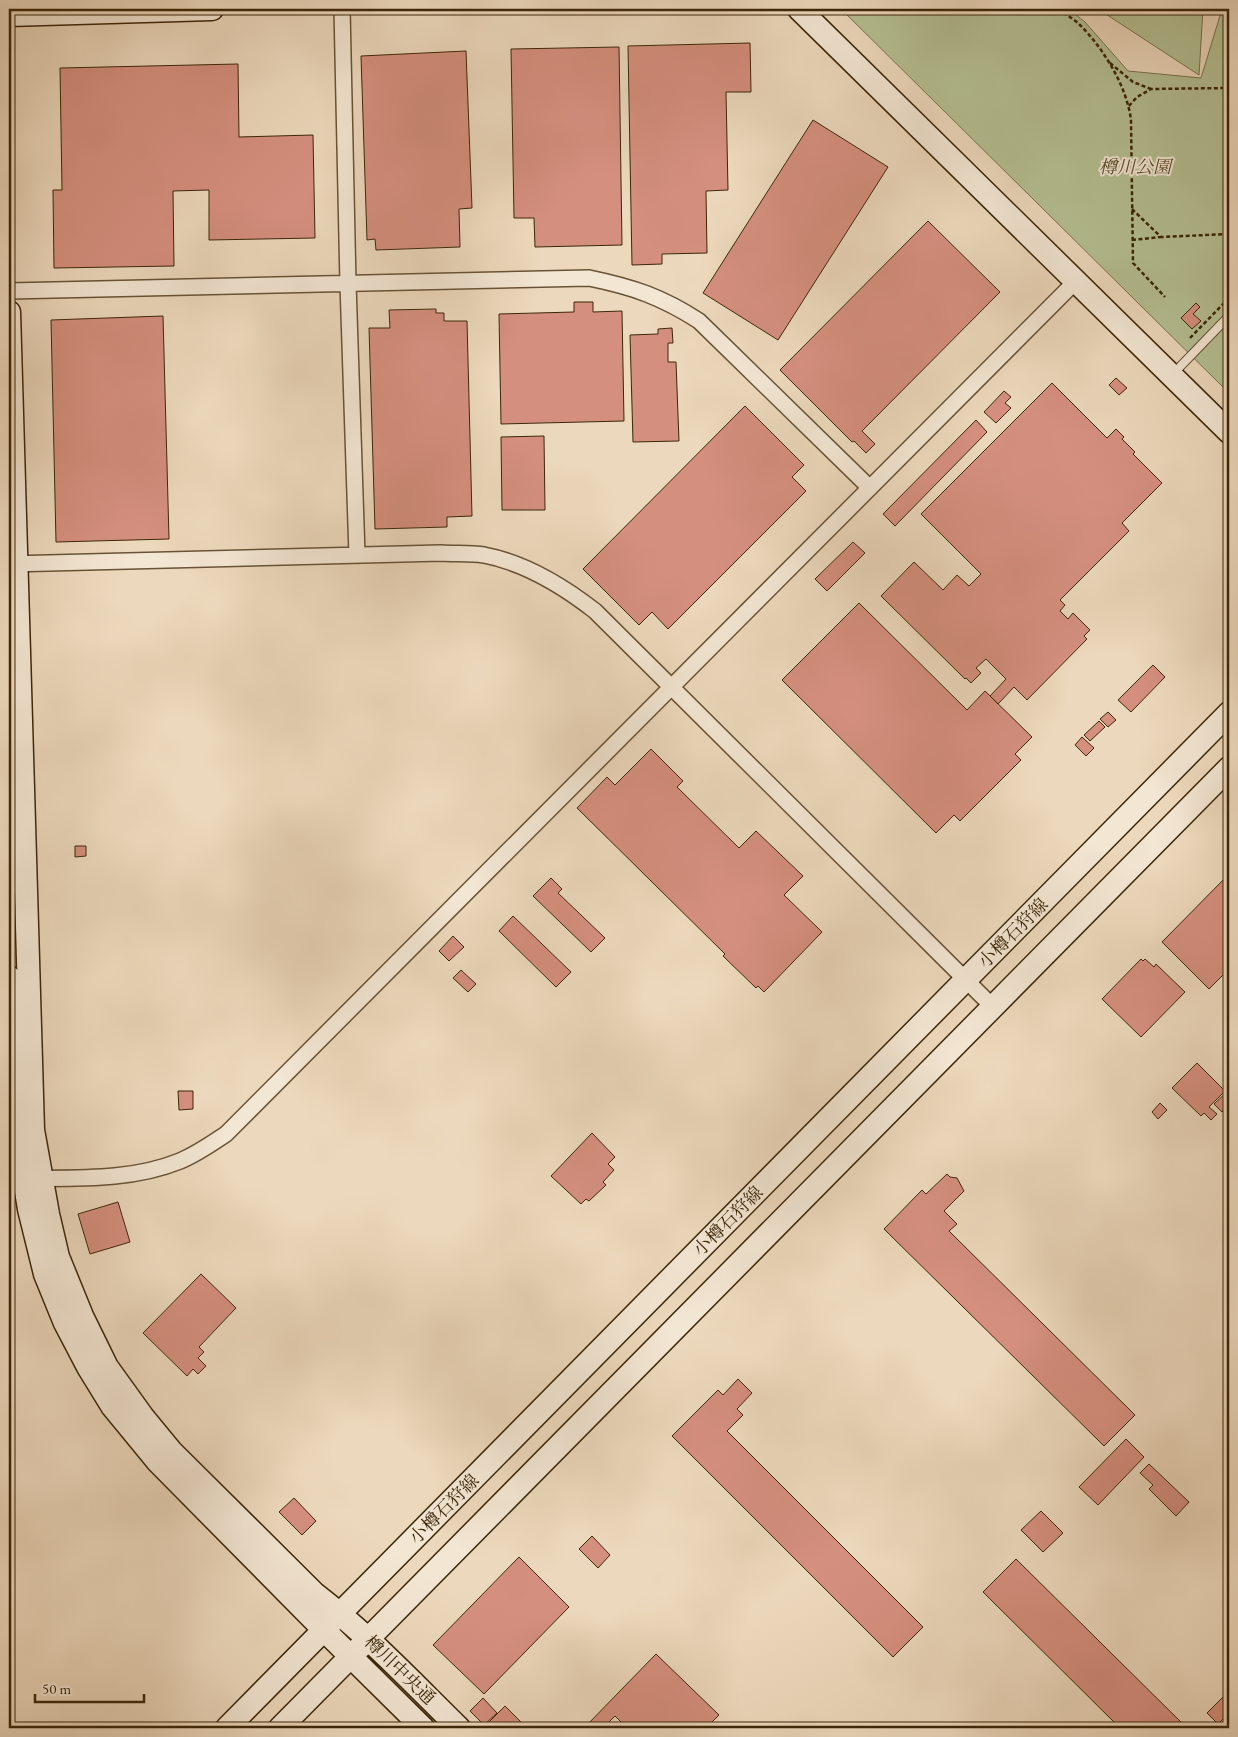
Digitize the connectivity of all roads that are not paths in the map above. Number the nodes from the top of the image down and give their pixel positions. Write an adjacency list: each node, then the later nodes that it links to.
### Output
1 (212, 9): 4 (street)
2 (342, 9): 6 (street)
3 (799, 9): 5 (street)
4 (9, 14)
5 (1076, 281): 10 (street); 12 (street)
6 (348, 284): 7 (street); 12 (street); 13 (street)
7 (9, 291)
8 (9, 312): 14 (street)
9 (1229, 316): 10 (lane)
10 (1171, 375): 11 (street)
11 (1229, 432)
12 (870, 488): 15 (street)
13 (357, 555): 14 (street); 15 (street)
14 (13, 564): 21 (street)
15 (671, 689): 19 (street); 21 (street)
16 (1229, 714): 19 (street, 小樽石狩線)
17 (1229, 768): 20 (street)
18 (9, 977): 21 (street)
19 (965, 981): 20 (street); 22 (street, 小樽石狩線)
20 (993, 1008): 24 (street)
21 (25, 1178): 22 (street, 樽川中央通); 23 (street, 樽川中央通)
22 (341, 1613): 23 (street, 小樽石狩線); 24 (street, 樽川中央通)
23 (324, 1630): 25 (street, 樽川中央通); 26 (street, 小樽石狩線)
24 (369, 1639): 25 (street); 29 (street, 樽川中央通)
25 (351, 1657): 27 (street); 28 (street, 樽川中央通)
26 (227, 1728)
27 (280, 1728)
28 (423, 1728)
29 (459, 1728)

